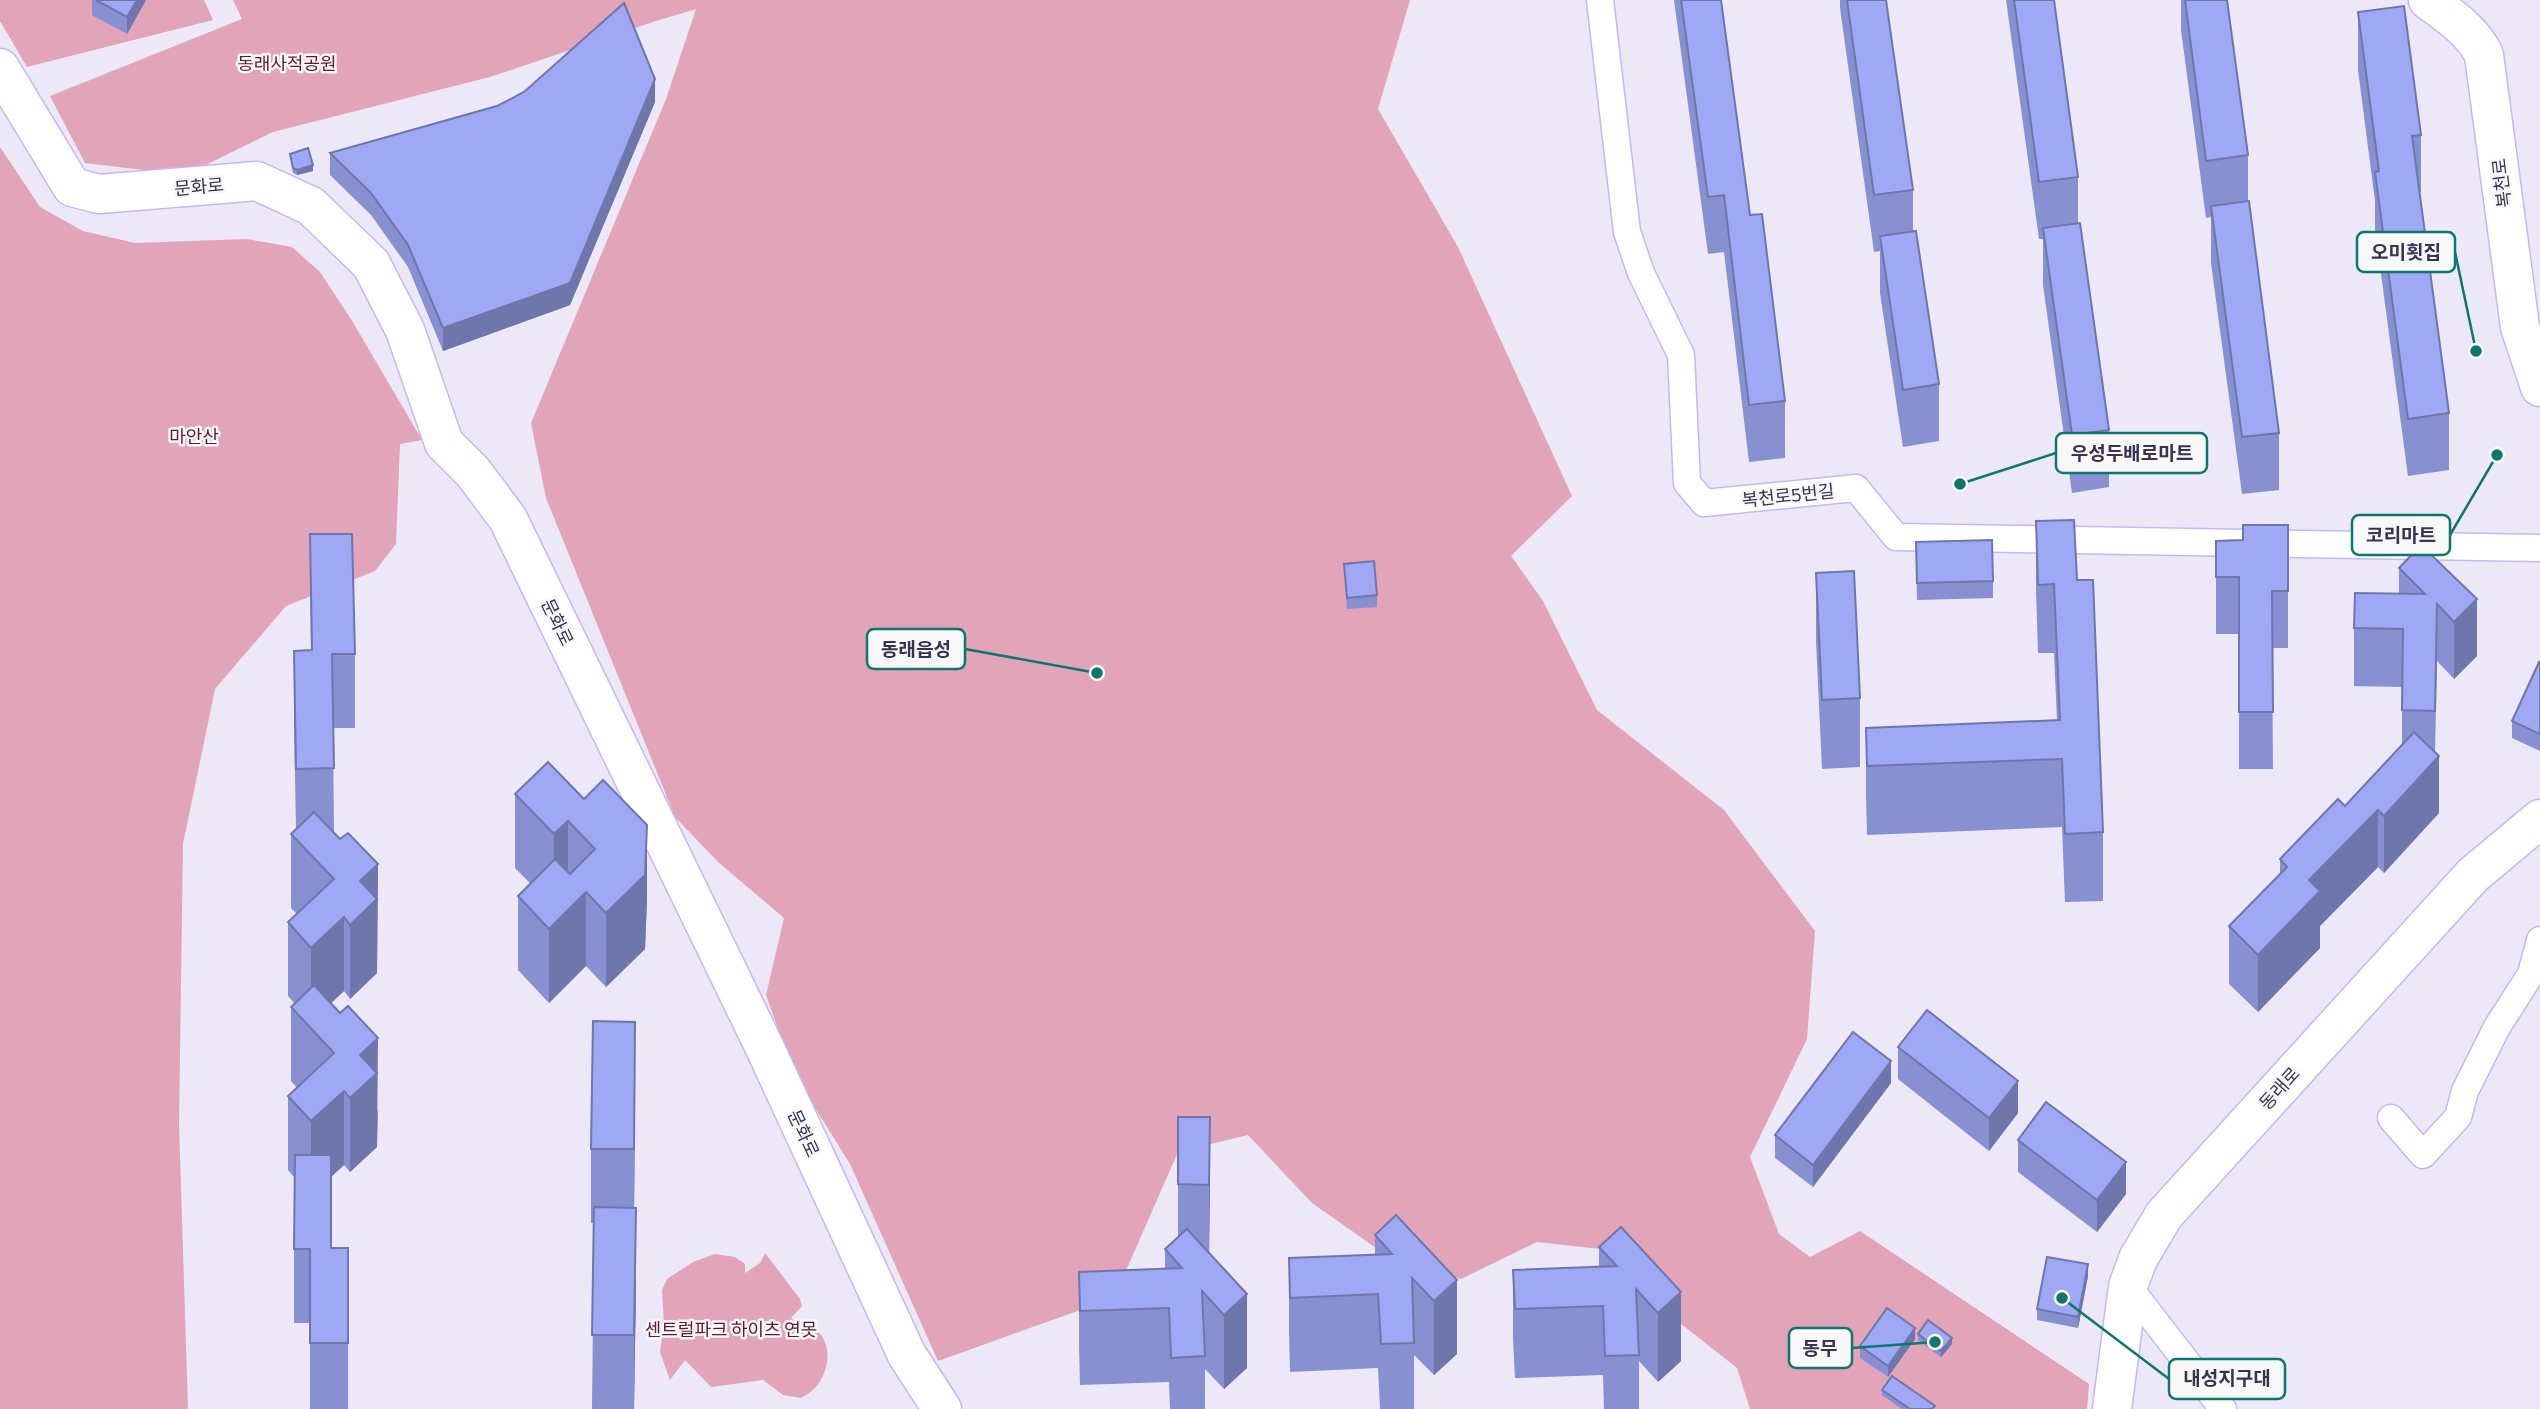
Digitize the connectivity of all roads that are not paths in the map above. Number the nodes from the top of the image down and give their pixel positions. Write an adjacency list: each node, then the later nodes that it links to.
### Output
1 (1600, 0): 5 (street, 복천로5번길)
2 (2428, 0): 4 (street, 복천로)
3 (0, 68): 10 (street, 문화로)
4 (2540, 387)
5 (2540, 548)
6 (2540, 819): 9 (street, 동래로)
7 (2540, 940): 8 (street)
8 (2390, 1118)
9 (2128, 1286): 11 (street, 동래로); 12 (street)
10 (942, 1409)
11 (2112, 1409)
12 (2223, 1409)

